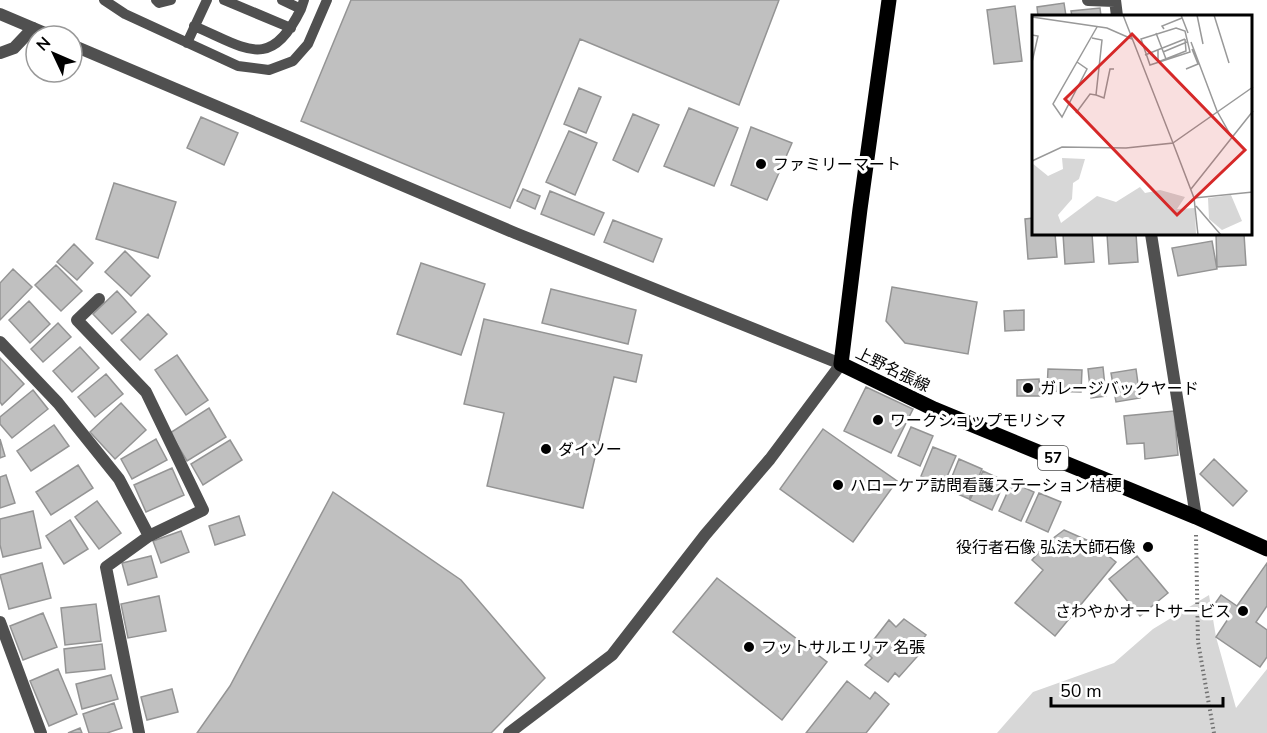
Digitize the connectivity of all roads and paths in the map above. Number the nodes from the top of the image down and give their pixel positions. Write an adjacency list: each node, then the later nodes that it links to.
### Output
1 (104, 0): 18 (lane)
2 (156, 0): 3 (lane)
3 (171, 0)
4 (207, 0): 15 (lane)
5 (224, 0): 16 (lane)
6 (282, 0): 11 (lane)
7 (327, 0): 18 (lane)
8 (889, 0): 24 (main road, 上野名張線)
9 (1088, 0): 10 (street)
10 (1115, 0): 13 (street)
11 (302, 4): 16 (lane)
12 (0, 14): 14 (street)
13 (1118, 15)
14 (24, 24)
15 (195, 26): 16 (lane); 18 (lane)
16 (291, 28)
17 (24, 37): 20 (street)
18 (187, 43)
19 (84, 50): 24 (street)
20 (0, 53)
21 (1151, 236): 25 (street)
22 (99, 299): 26 (street)
23 (0, 342): 26 (street)
24 (841, 364): 25 (main road, 上野名張線 / 57); 31 (street)
25 (1196, 517): 27 (main road, 上野名張線 / 57); 32 (path)
26 (149, 536): 30 (street)
27 (1266, 546)
28 (0, 622): 29 (street)
29 (41, 733)
30 (139, 733)
31 (509, 733)
32 (1214, 733)

